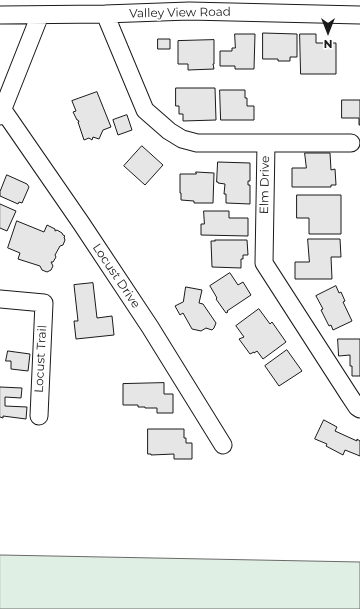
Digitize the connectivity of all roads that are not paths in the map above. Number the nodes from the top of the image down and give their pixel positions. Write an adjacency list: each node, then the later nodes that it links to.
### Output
1 (189, 6): 2 (street, Valley View Road); 5 (street, Valley View Road)
2 (105, 14): 4 (street, Valley View Road); 7 (street, Elm Drive)
3 (0, 15): 4 (street, Valley View Road)
4 (40, 15): 6 (street)
5 (360, 15)
6 (1, 113): 12 (street, Locust Drive)
7 (266, 143): 8 (street); 10 (street, Elm Drive)
8 (351, 143)
9 (0, 299): 11 (street, Locust Trail)
10 (360, 409)
11 (39, 416)
12 (223, 445)

